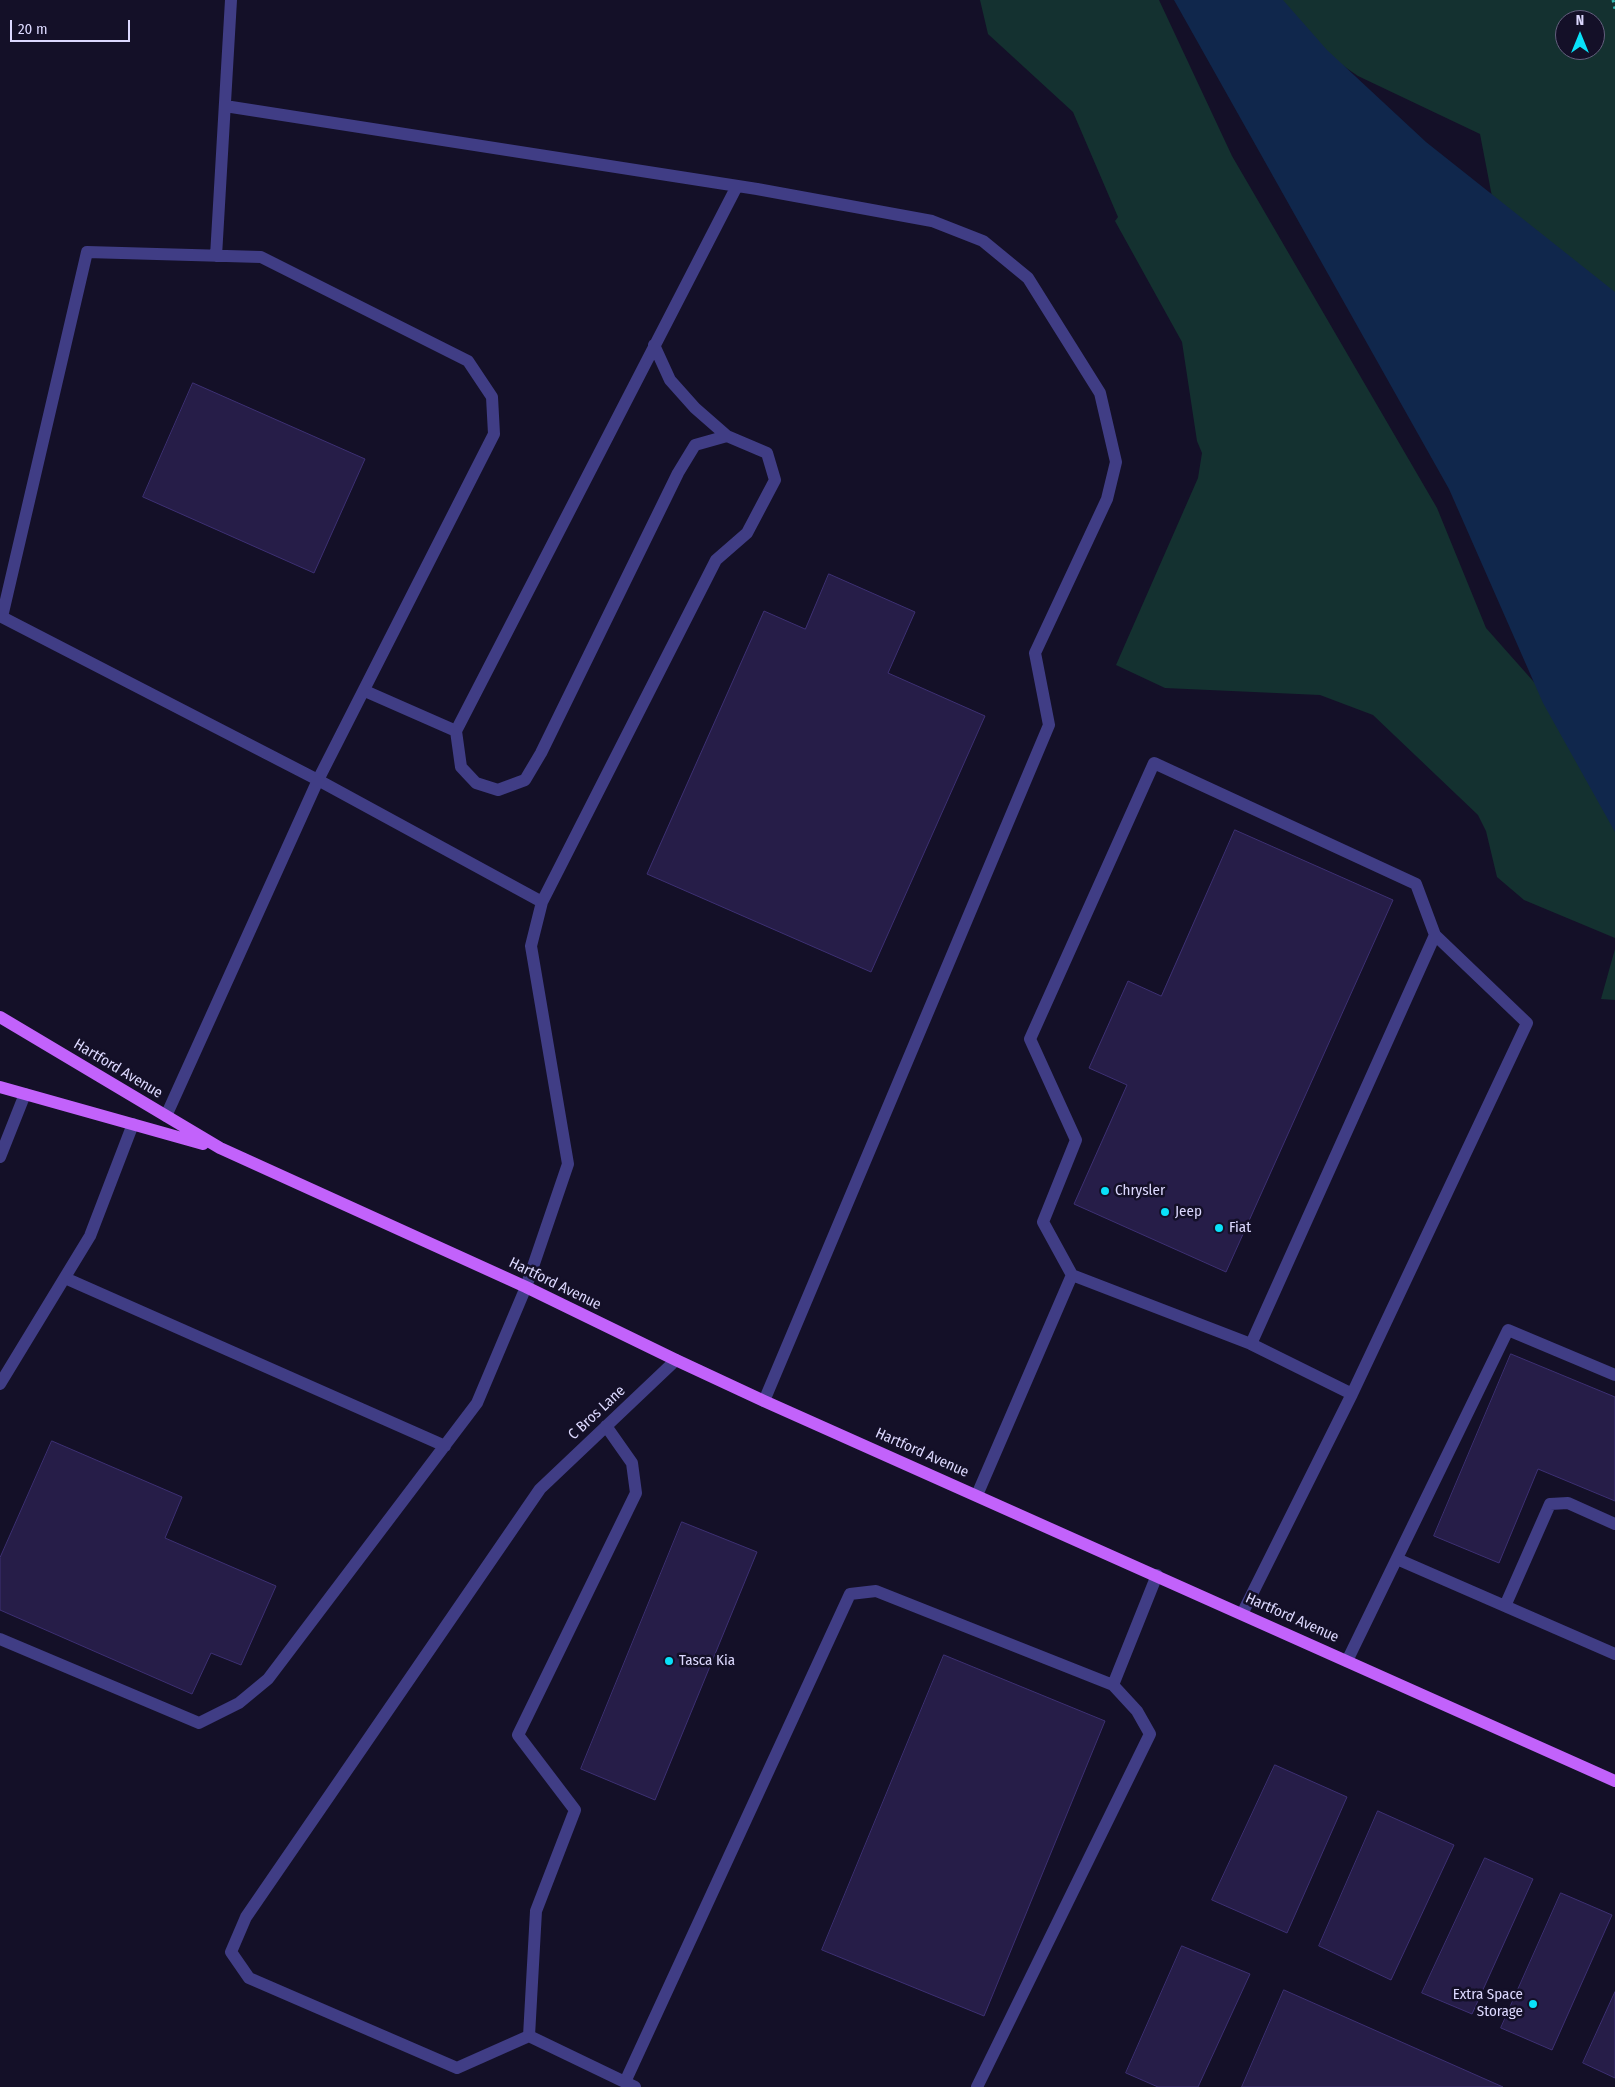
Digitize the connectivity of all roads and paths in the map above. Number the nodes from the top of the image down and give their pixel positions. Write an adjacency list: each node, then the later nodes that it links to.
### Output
1 (231, 0): 4 (lane)
2 (1613, 0): 3 (path)
3 (1615, 9)
4 (225, 106): 5 (lane); 6 (lane)
5 (737, 186): 7 (lane); 30 (lane)
6 (216, 256): 9 (lane); 10 (lane)
7 (654, 345): 8 (lane); 11 (lane)
8 (727, 436): 11 (lane); 13 (lane)
9 (1, 616): 12 (lane)
10 (364, 691): 11 (lane); 12 (lane)
11 (456, 732)
12 (318, 780): 13 (lane); 18 (lane)
13 (542, 902): 24 (lane)
14 (1435, 935): 22 (lane); 25 (lane); 29 (lane)
15 (0, 1017): 18 (main road, Hartford Avenue)
16 (0, 1087): 17 (main road, Hartford Avenue)
17 (25, 1094): 19 (main road, Hartford Avenue); 21 (lane)
18 (166, 1116): 20 (main road, Hartford Avenue)
19 (132, 1124): 20 (main road, Hartford Avenue); 23 (lane)
20 (220, 1148): 24 (main road, Hartford Avenue)
21 (0, 1157)
22 (1072, 1275): 25 (lane); 33 (lane)
23 (65, 1278): 28 (lane); 32 (lane)
24 (526, 1287): 26 (main road, Hartford Avenue); 32 (lane)
25 (1251, 1344): 29 (lane)
26 (676, 1360): 30 (main road, Hartford Avenue); 31 (lane, C Bros Lane)
27 (1615, 1375): 35 (lane)
28 (0, 1384)
29 (1352, 1394): 38 (lane)
30 (764, 1400): 33 (main road, Hartford Avenue)
31 (606, 1426): 44 (lane); 44 (lane, C Bros Lane)
32 (445, 1446): 39 (lane)
33 (977, 1495): 36 (main road, Hartford Avenue)
34 (1615, 1524): 37 (lane)
35 (1397, 1559): 37 (lane); 41 (lane)
36 (1157, 1575): 38 (main road, Hartford Avenue); 42 (lane)
37 (1505, 1606): 40 (lane)
38 (1242, 1614): 41 (main road, Hartford Avenue)
39 (0, 1639)
40 (1615, 1654)
41 (1347, 1661): 43 (main road, Hartford Avenue)
42 (1113, 1685): 45 (lane); 46 (lane)
43 (1615, 1781)
44 (529, 2036): 45 (lane)
45 (630, 2085)
46 (977, 2087)

